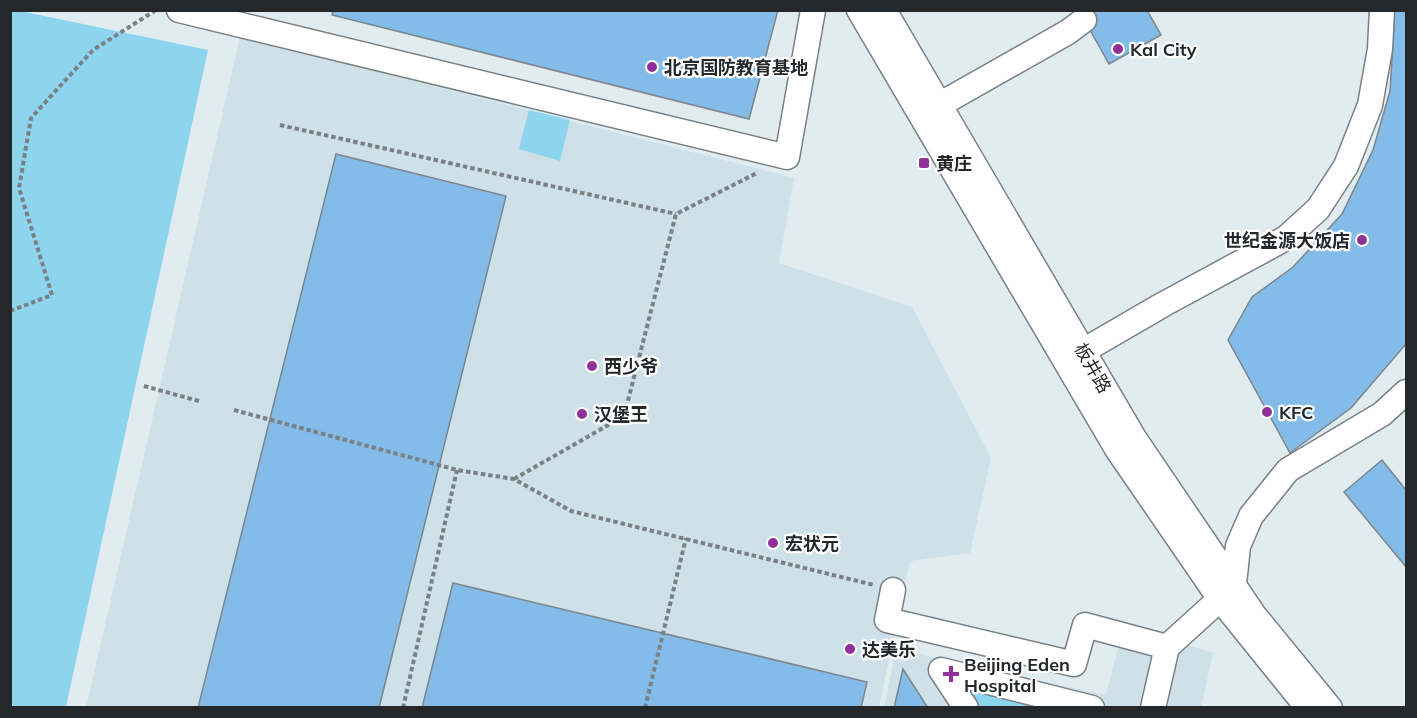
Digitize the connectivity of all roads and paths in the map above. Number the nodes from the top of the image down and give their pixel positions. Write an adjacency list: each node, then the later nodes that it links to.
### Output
1 (156, 10): 12 (path)
2 (179, 10): 10 (street)
3 (813, 10): 10 (street)
4 (859, 10): 22 (street)
5 (884, 10): 8 (street, 板井路)
6 (1382, 10): 13 (street)
7 (1084, 20): 8 (street)
8 (939, 105): 13 (street, 板井路)
9 (280, 124): 11 (path)
10 (787, 157): 11 (path)
11 (676, 214): 19 (path)
12 (10, 311)
13 (1083, 351): 22 (street, 板井路)
14 (144, 386): 16 (path)
15 (1407, 392): 22 (street)
16 (199, 400)
17 (234, 410): 18 (path)
18 (456, 470): 19 (path); 25 (path)
19 (514, 479): 20 (path)
20 (686, 538): 21 (path); 26 (path)
21 (893, 590): 23 (street)
22 (1227, 591): 23 (street); 24 (street); 30 (street, 板井路)
23 (1167, 647): 29 (street)
24 (1297, 704)
25 (403, 708)
26 (645, 708)
27 (966, 708): 28 (street)
28 (1092, 708)
29 (1153, 708)
30 (1330, 708)

